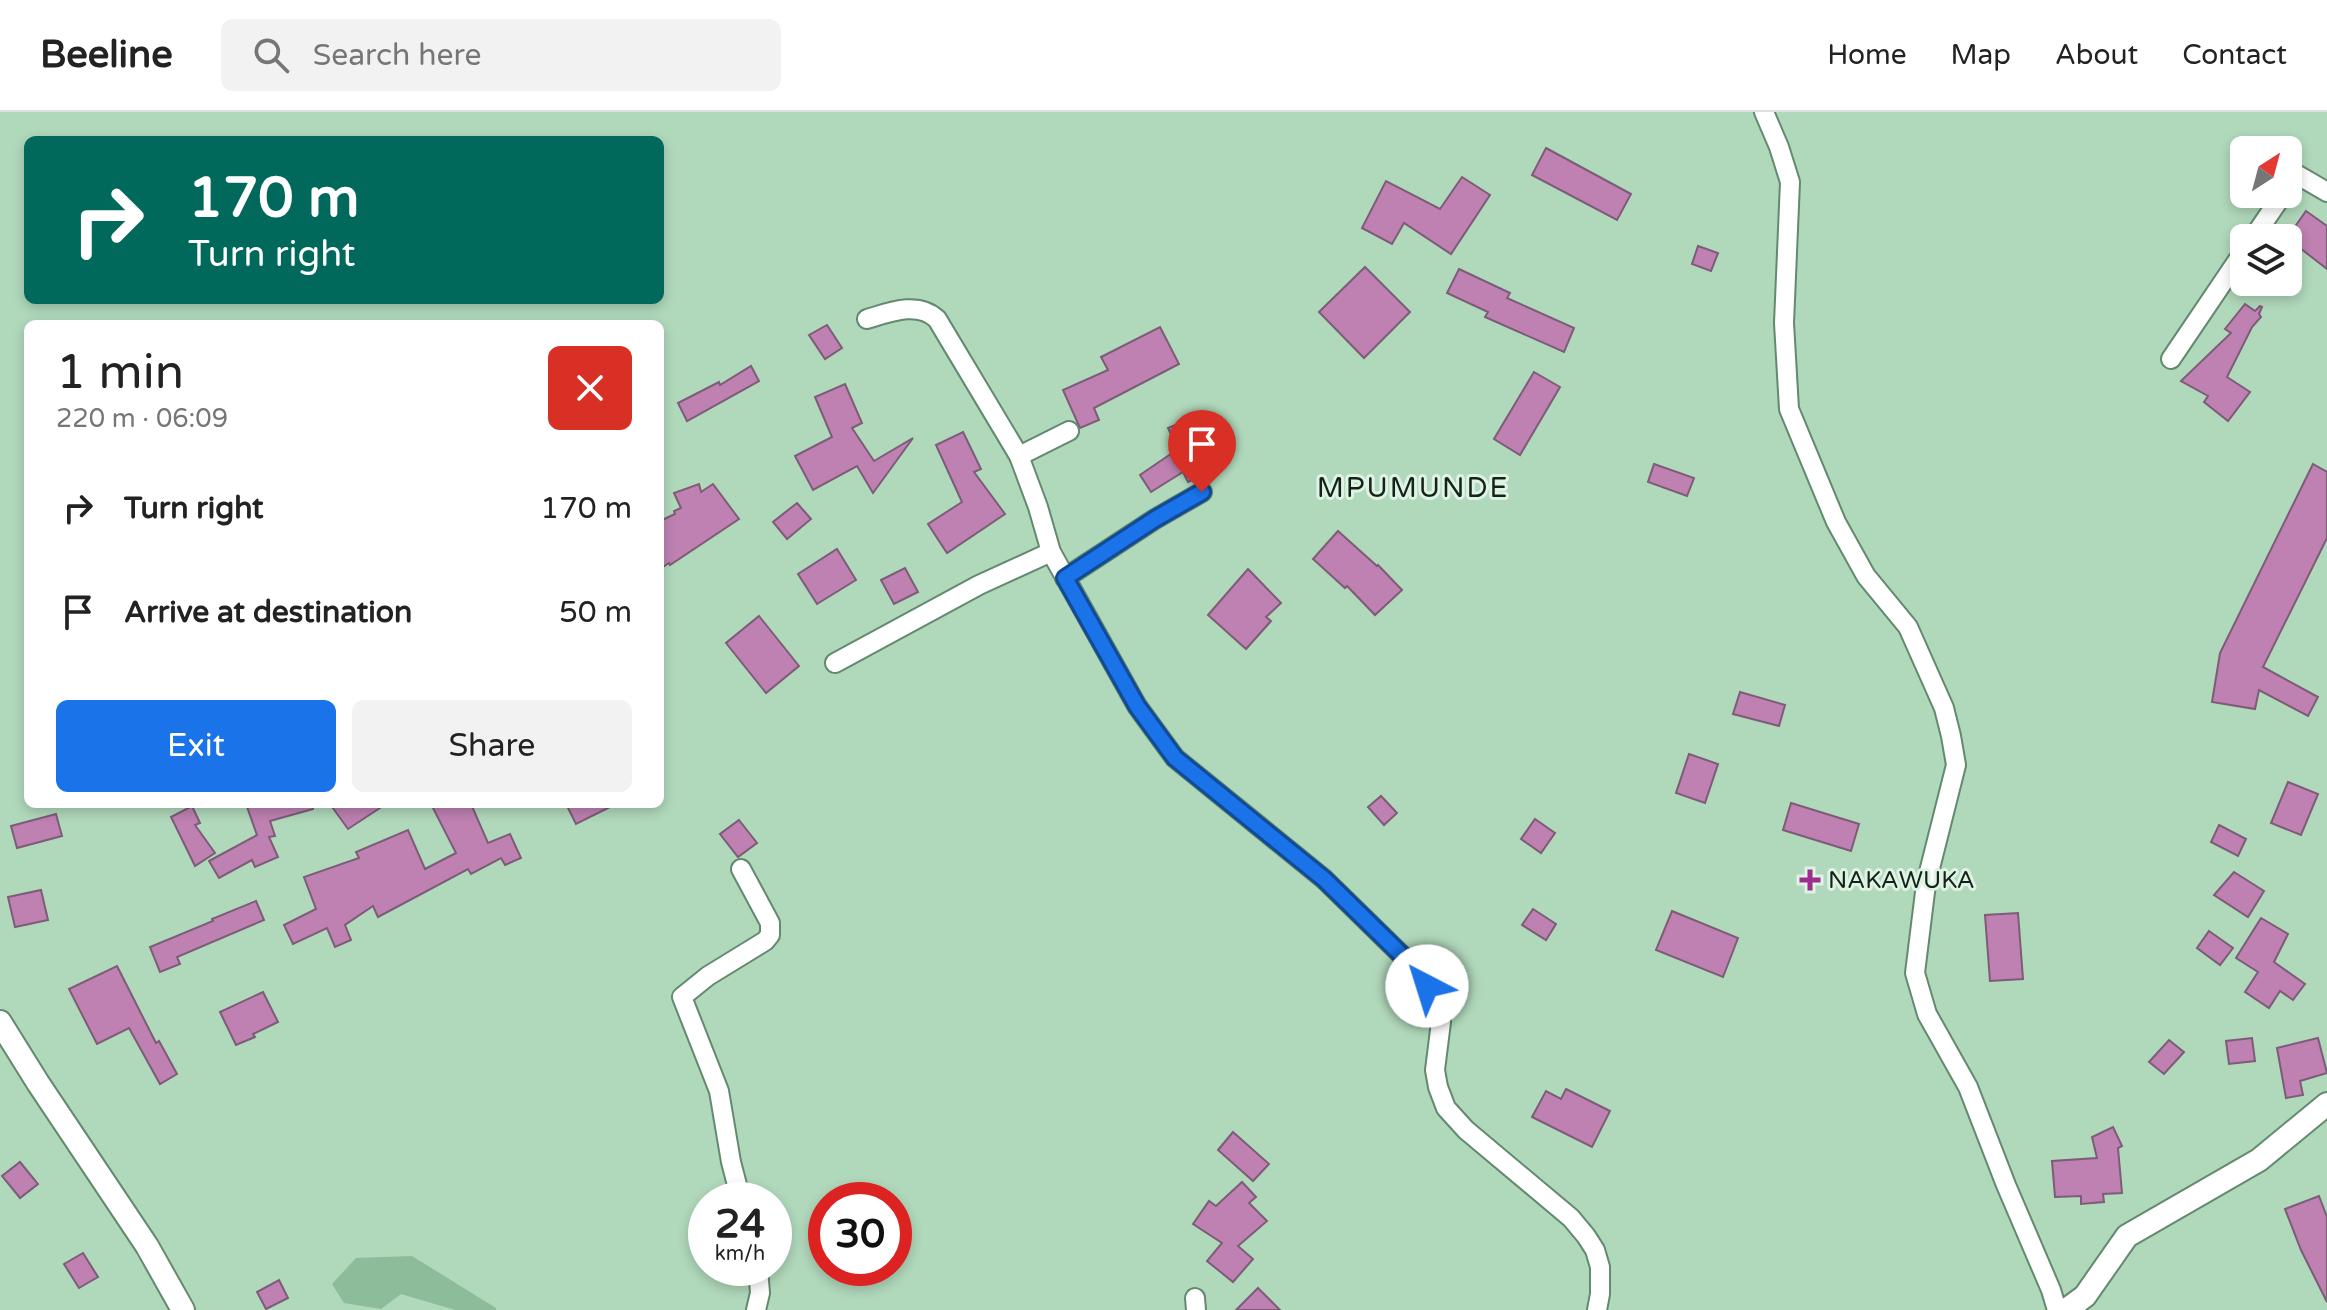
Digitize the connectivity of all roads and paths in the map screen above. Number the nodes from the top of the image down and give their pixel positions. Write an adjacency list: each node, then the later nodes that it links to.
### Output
1 (1764, 112): 21 (street)
2 (2302, 177): 3 (street)
3 (2327, 192)
4 (2230, 272): 6 (street)
5 (867, 319): 8 (street)
6 (2171, 359)
7 (1069, 431): 8 (street)
8 (1019, 456): 10 (street)
9 (1202, 492): 11 (street)
10 (1051, 552): 11 (street); 12 (street)
11 (1065, 578): 20 (street)
12 (835, 663)
13 (741, 869): 16 (street)
14 (0, 1022): 18 (street)
15 (2327, 1104): 22 (street)
16 (736, 1182)
17 (759, 1286): 19 (street)
18 (183, 1310)
19 (756, 1310)
20 (1597, 1310)
21 (2057, 1310)
22 (2066, 1310)

